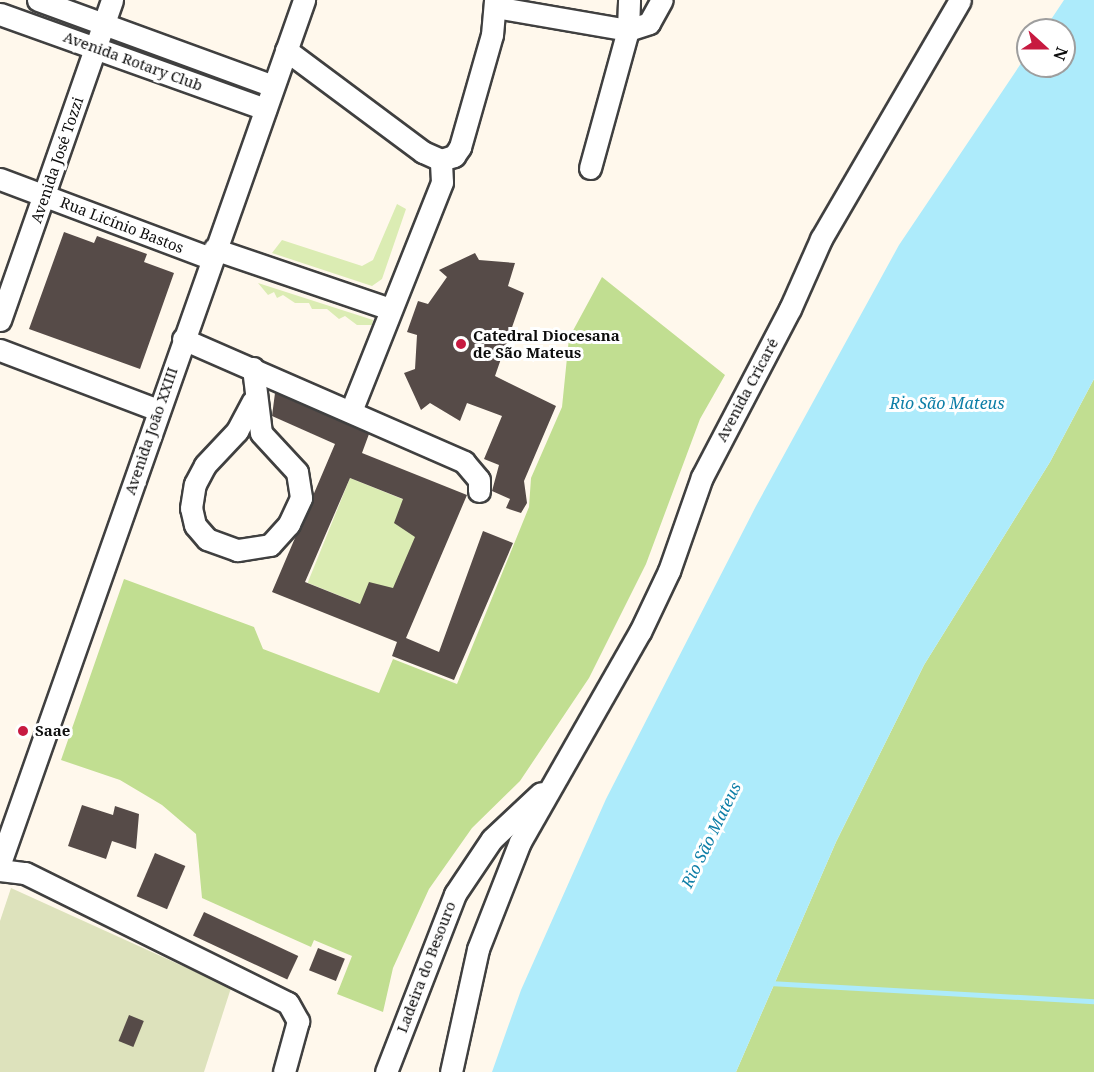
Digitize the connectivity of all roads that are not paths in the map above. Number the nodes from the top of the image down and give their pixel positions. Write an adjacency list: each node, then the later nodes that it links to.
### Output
1 (38, 0): 9 (street, Avenida Rotary Club)
2 (112, 0): 9 (street, Avenida José Tozzi)
3 (304, 0): 12 (street, Avenida João XXIII)
4 (629, 0): 10 (street)
5 (960, 0): 29 (street, Avenida Cricaré)
6 (495, 4): 10 (street); 15 (street)
7 (660, 7): 10 (street)
8 (0, 14): 11 (street, Avenida Rotary Club)
9 (104, 24): 11 (street, Avenida José Tozzi); 13 (street, Avenida Rotary Club)
10 (628, 30): 16 (street)
11 (95, 48): 14 (street, Avenida Rotary Club); 18 (street, Avenida José Tozzi)
12 (286, 50): 13 (street, Avenida João XXIII); 15 (street)
13 (273, 86): 14 (street, Avenida João XXIII)
14 (265, 109): 19 (street, Avenida João XXIII)
15 (441, 160): 20 (street)
16 (590, 168)
17 (0, 179): 18 (street, Rua Licínio Bastos)
18 (45, 196): 19 (street, Rua Licínio Bastos); 21 (street, Avenida José Tozzi)
19 (212, 254): 20 (street, Rua Licínio Bastos); 22 (street, Avenida João XXIII)
20 (390, 309): 27 (street)
21 (0, 320)
22 (183, 339): 24 (street); 26 (street, Avenida João XXIII)
23 (0, 350): 26 (street)
24 (253, 368): 25 (street); 27 (street)
25 (253, 401): 25 (street)
26 (158, 410): 30 (street, Avenida João XXIII)
27 (351, 411): 28 (street)
28 (479, 491)
29 (548, 787): 32 (street, Ladeira do Besouro); 33 (street)
30 (1, 858): 31 (street)
31 (284, 1072)
32 (386, 1072)
33 (451, 1072)

